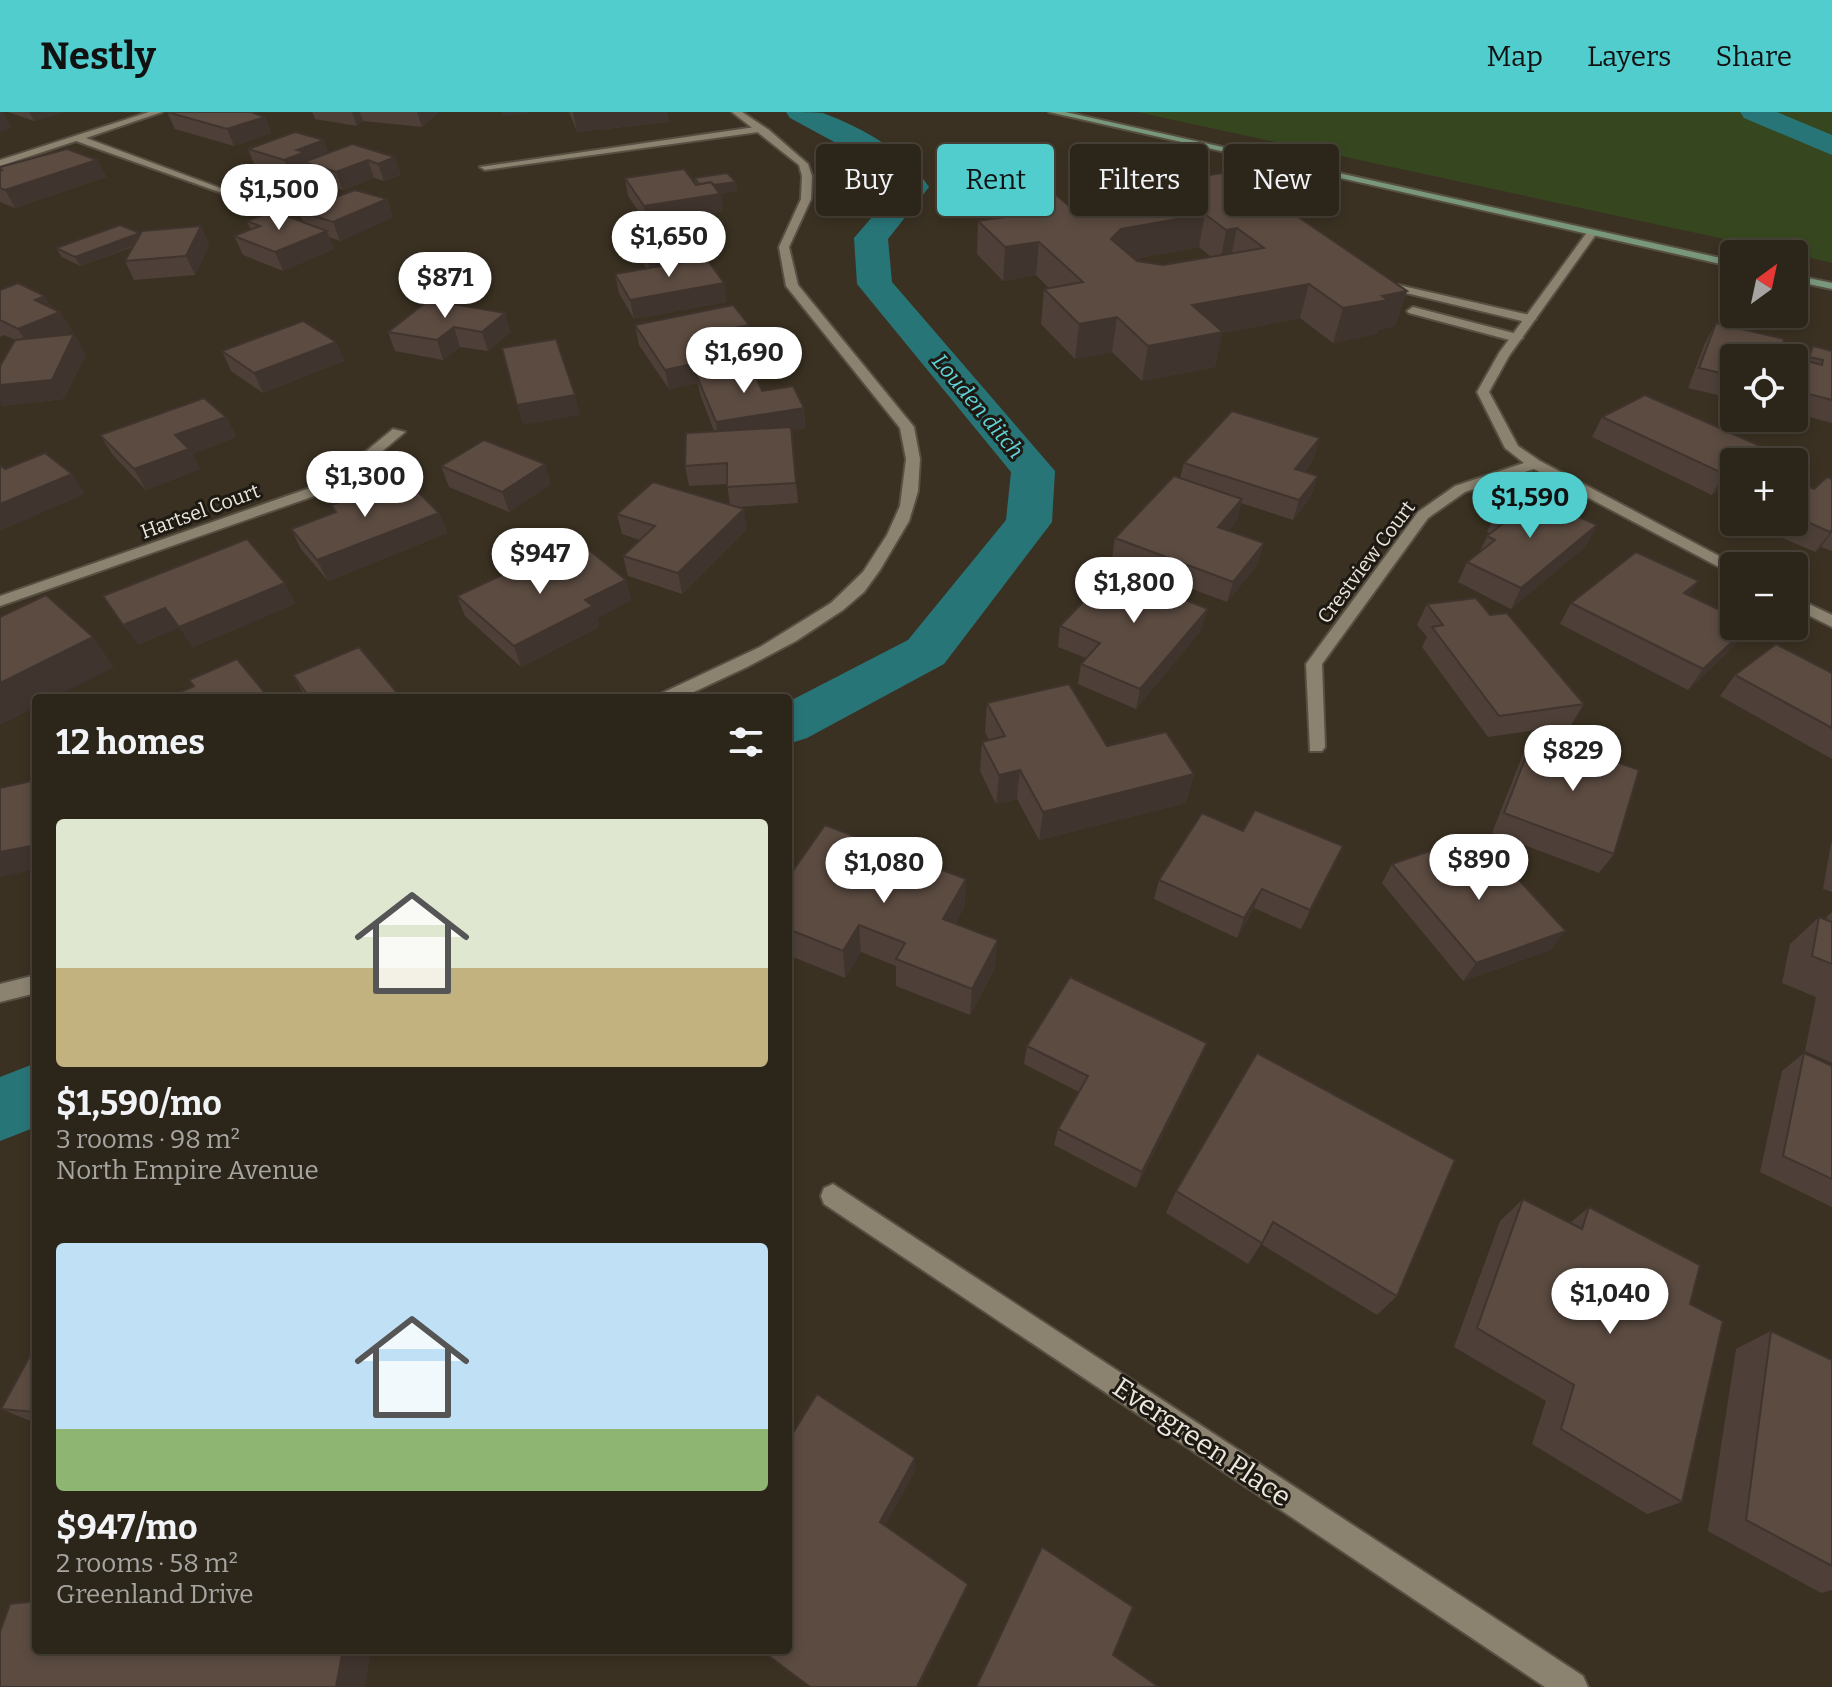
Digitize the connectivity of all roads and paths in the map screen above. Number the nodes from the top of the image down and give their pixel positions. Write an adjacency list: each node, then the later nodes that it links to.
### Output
1 (158, 112): 5 (street)
2 (736, 112): 4 (street)
3 (1053, 112): 9 (main road)
4 (762, 129): 7 (street); 23 (street)
5 (76, 138): 6 (street); 8 (street)
6 (0, 163)
7 (485, 167)
8 (232, 196)
9 (1592, 233): 10 (main road); 15 (street)
10 (1720, 261)
11 (1808, 281): 12 (main road)
12 (1832, 286)
13 (1398, 288): 15 (street)
14 (1413, 311): 16 (street)
15 (1530, 319): 16 (street)
16 (1517, 338): 18 (street)
17 (398, 432): 20 (street, Hartsel Court)
18 (1535, 464): 19 (street); 24 (street, Crestview Court)
19 (1720, 563)
20 (0, 601)
21 (1808, 609): 22 (street)
22 (1832, 622)
23 (675, 694)
24 (1316, 747)
25 (32, 985): 26 (street)
26 (0, 993)
27 (833, 1196): 28 (street, Evergreen Place)
28 (1572, 1687)

